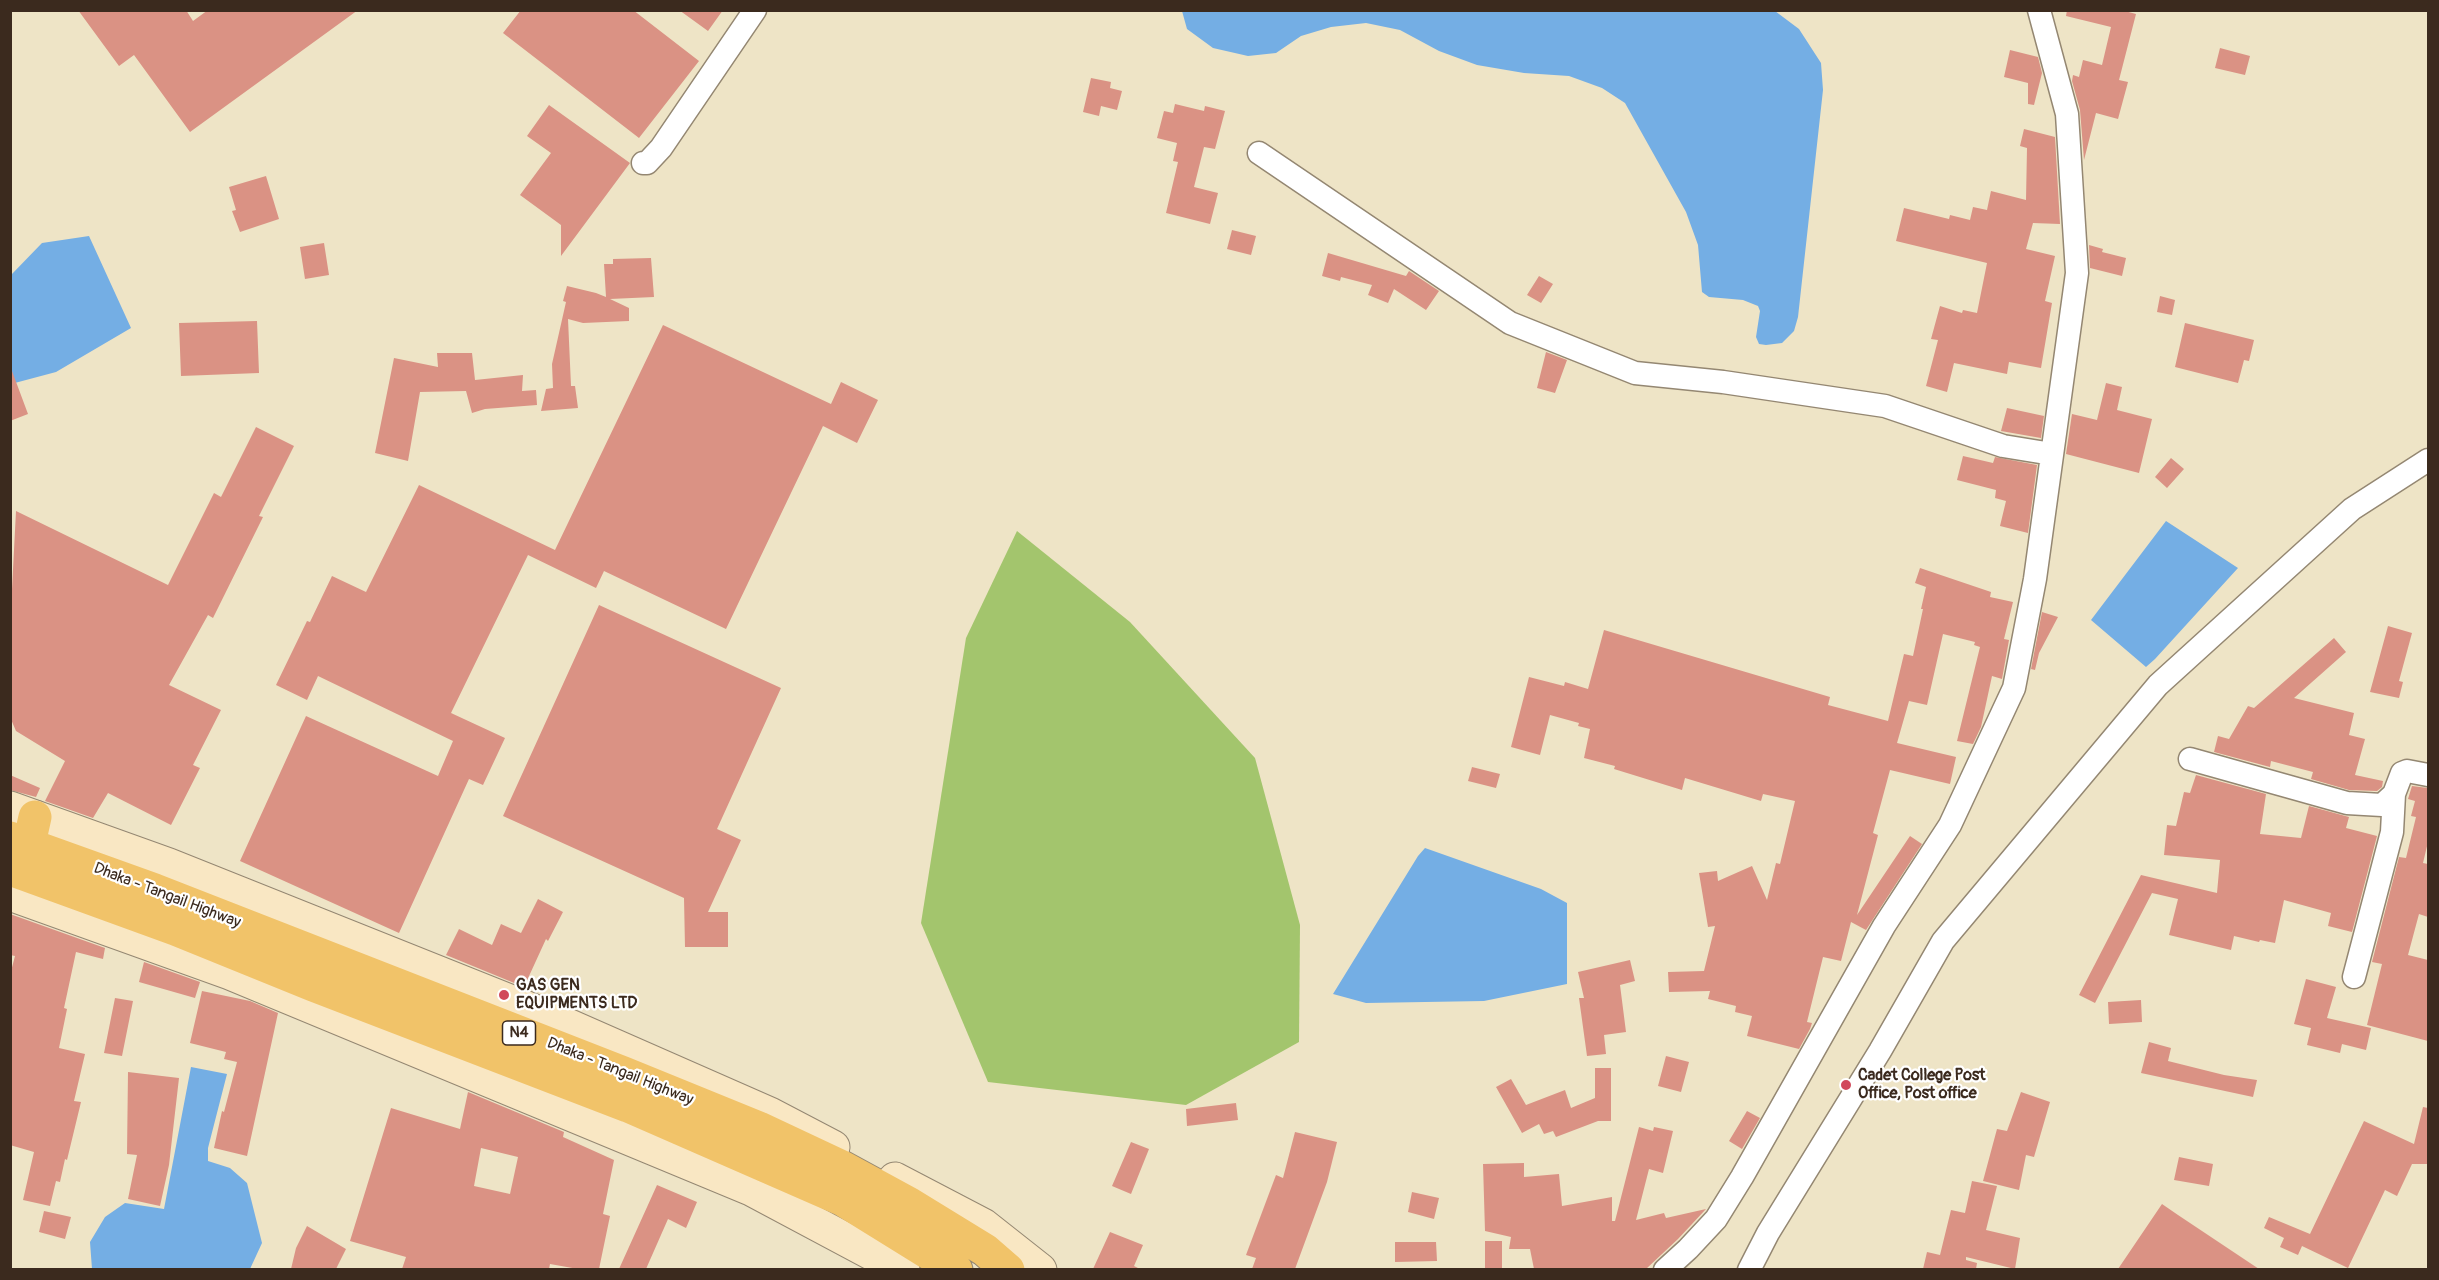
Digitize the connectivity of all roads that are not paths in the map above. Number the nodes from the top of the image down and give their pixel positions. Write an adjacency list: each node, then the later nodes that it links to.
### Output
1 (755, 10): 4 (street)
2 (2039, 10): 5 (street)
3 (1259, 153): 5 (street)
4 (644, 163)
5 (2052, 454): 17 (street)
6 (2428, 460): 18 (street)
7 (2190, 759): 9 (street)
8 (2428, 775): 9 (street)
9 (2394, 794): 12 (street)
10 (19, 835): 14 (highway, Dhaka - Tangail Highway / N4); 15 (highway, Dhaka - Tangail Highway / N4); 16 (main road)
11 (10, 894): 13 (main road)
12 (2354, 977)
13 (903, 1269)
14 (956, 1269)
15 (1008, 1269)
16 (1040, 1269)
17 (1665, 1269)
18 (1749, 1269)

